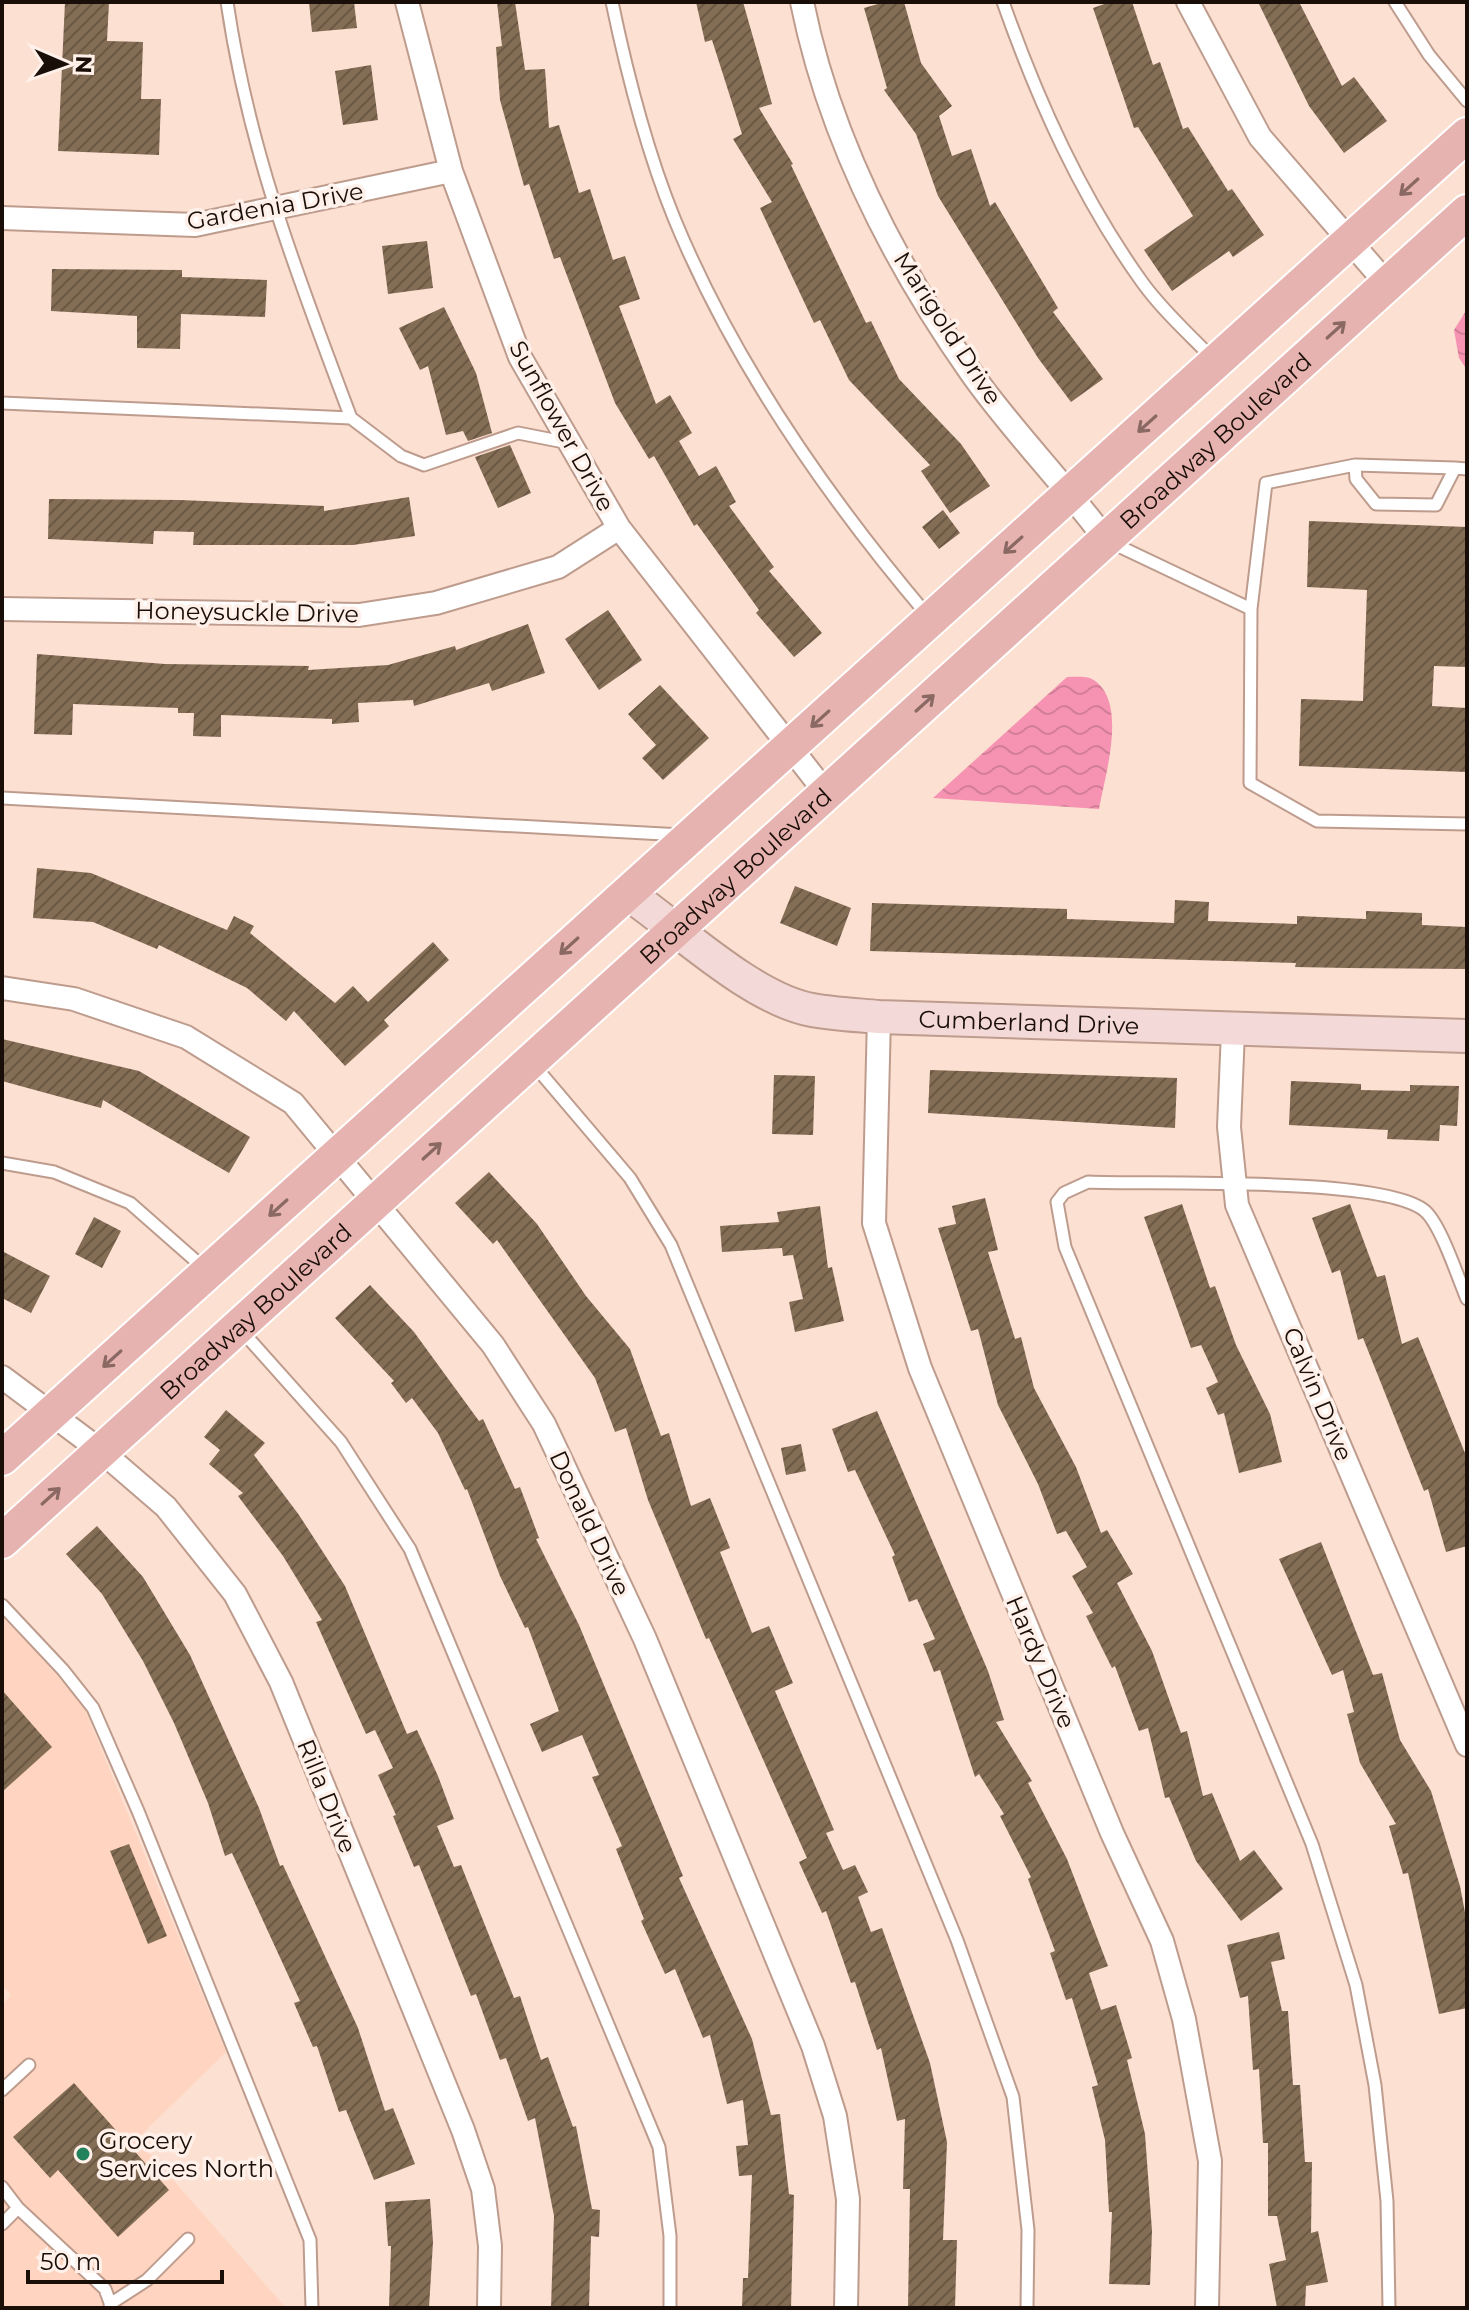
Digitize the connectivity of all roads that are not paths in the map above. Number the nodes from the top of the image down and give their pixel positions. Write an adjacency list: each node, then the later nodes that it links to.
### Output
1 (227, 2): 11 (lane)
2 (407, 2): 10 (street, Sunflower Drive)
3 (612, 2): 27 (lane)
4 (802, 2): 22 (street, Marigold Drive)
5 (1003, 2): 16 (lane)
6 (1188, 2): 14 (street)
7 (1395, 2): 8 (lane)
8 (1467, 101)
9 (1467, 135): 14 (main road, one-way to 14)
10 (451, 171): 11 (street, Gardenia Drive); 19 (street, Sunflower Drive)
11 (273, 210): 13 (street, Gardenia Drive); 18 (lane)
12 (1467, 212): 15 (main road, Broadway Boulevard)
13 (2, 218)
14 (1350, 241): 15 (street); 16 (main road)
15 (1387, 284): 24 (main road, Broadway Boulevard, one-way to 15)
16 (1216, 362): 22 (main road, one-way to 22)
17 (2, 403): 18 (lane)
18 (351, 418): 19 (lane)
19 (569, 443): 23 (street, Sunflower Drive)
20 (1355, 465): 21 (lane); 21 (lane); 26 (lane)
21 (1461, 469)
22 (1071, 493): 24 (street, Marigold Drive); 27 (main road, one-way to 27)
23 (619, 528): 25 (street, Honeysuckle Drive); 28 (street, Sunflower Drive)
24 (1106, 540): 26 (lane); 29 (main road, Broadway Boulevard, one-way to 24)
25 (2, 609)
26 (1251, 609): 31 (lane)
27 (931, 619): 28 (main road, one-way to 28)
28 (791, 746): 29 (street, Sunflower Drive); 32 (main road)
29 (826, 793): 34 (main road, Broadway Boulevard)
30 (2, 798): 32 (lane)
31 (1467, 824)
32 (691, 836): 33 (main road)
33 (627, 893): 34 (street, Cumberland Drive); 40 (main road, one-way to 40)
34 (678, 928): 36 (street, Cumberland Drive); 39 (main road, Broadway Boulevard)
35 (2, 988): 40 (street, Donald Drive)
36 (879, 1017): 37 (street, Cumberland Drive); 66 (street, Hardy Drive)
37 (1233, 1031): 38 (street, Cumberland Drive); 42 (street, Calvin Drive)
38 (1467, 1036)
39 (531, 1061): 43 (main road, Broadway Boulevard, one-way to 39); 65 (lane)
40 (336, 1156): 43 (street, Donald Drive); 44 (main road, one-way to 44)
41 (2, 1163): 44 (lane)
42 (1235, 1186): 45 (lane); 53 (street, Calvin Drive); 67 (lane)
43 (374, 1204): 46 (main road, Broadway Boulevard); 64 (street, Donald Drive)
44 (208, 1272): 48 (main road, one-way to 48)
45 (1467, 1299)
46 (238, 1326): 49 (main road, Broadway Boulevard); 63 (lane)
47 (2, 1377): 48 (street, Rilla Drive)
48 (50, 1414): 49 (street, Rilla Drive); 50 (main road)
49 (101, 1451): 51 (main road, Broadway Boulevard, one-way to 49); 62 (street, Rilla Drive)
50 (2, 1458)
51 (2, 1541)
52 (2, 1605): 61 (lane)
53 (1467, 1745)
54 (29, 2065): 55 (lane)
55 (2, 2090)
56 (2, 2187): 57 (lane)
57 (18, 2208): 58 (lane); 60 (lane)
58 (2, 2224)
59 (188, 2239): 60 (lane)
60 (111, 2306)
61 (312, 2308)
62 (489, 2308)
63 (670, 2308)
64 (846, 2308)
65 (1027, 2308)
66 (1207, 2308)
67 (1389, 2308)

